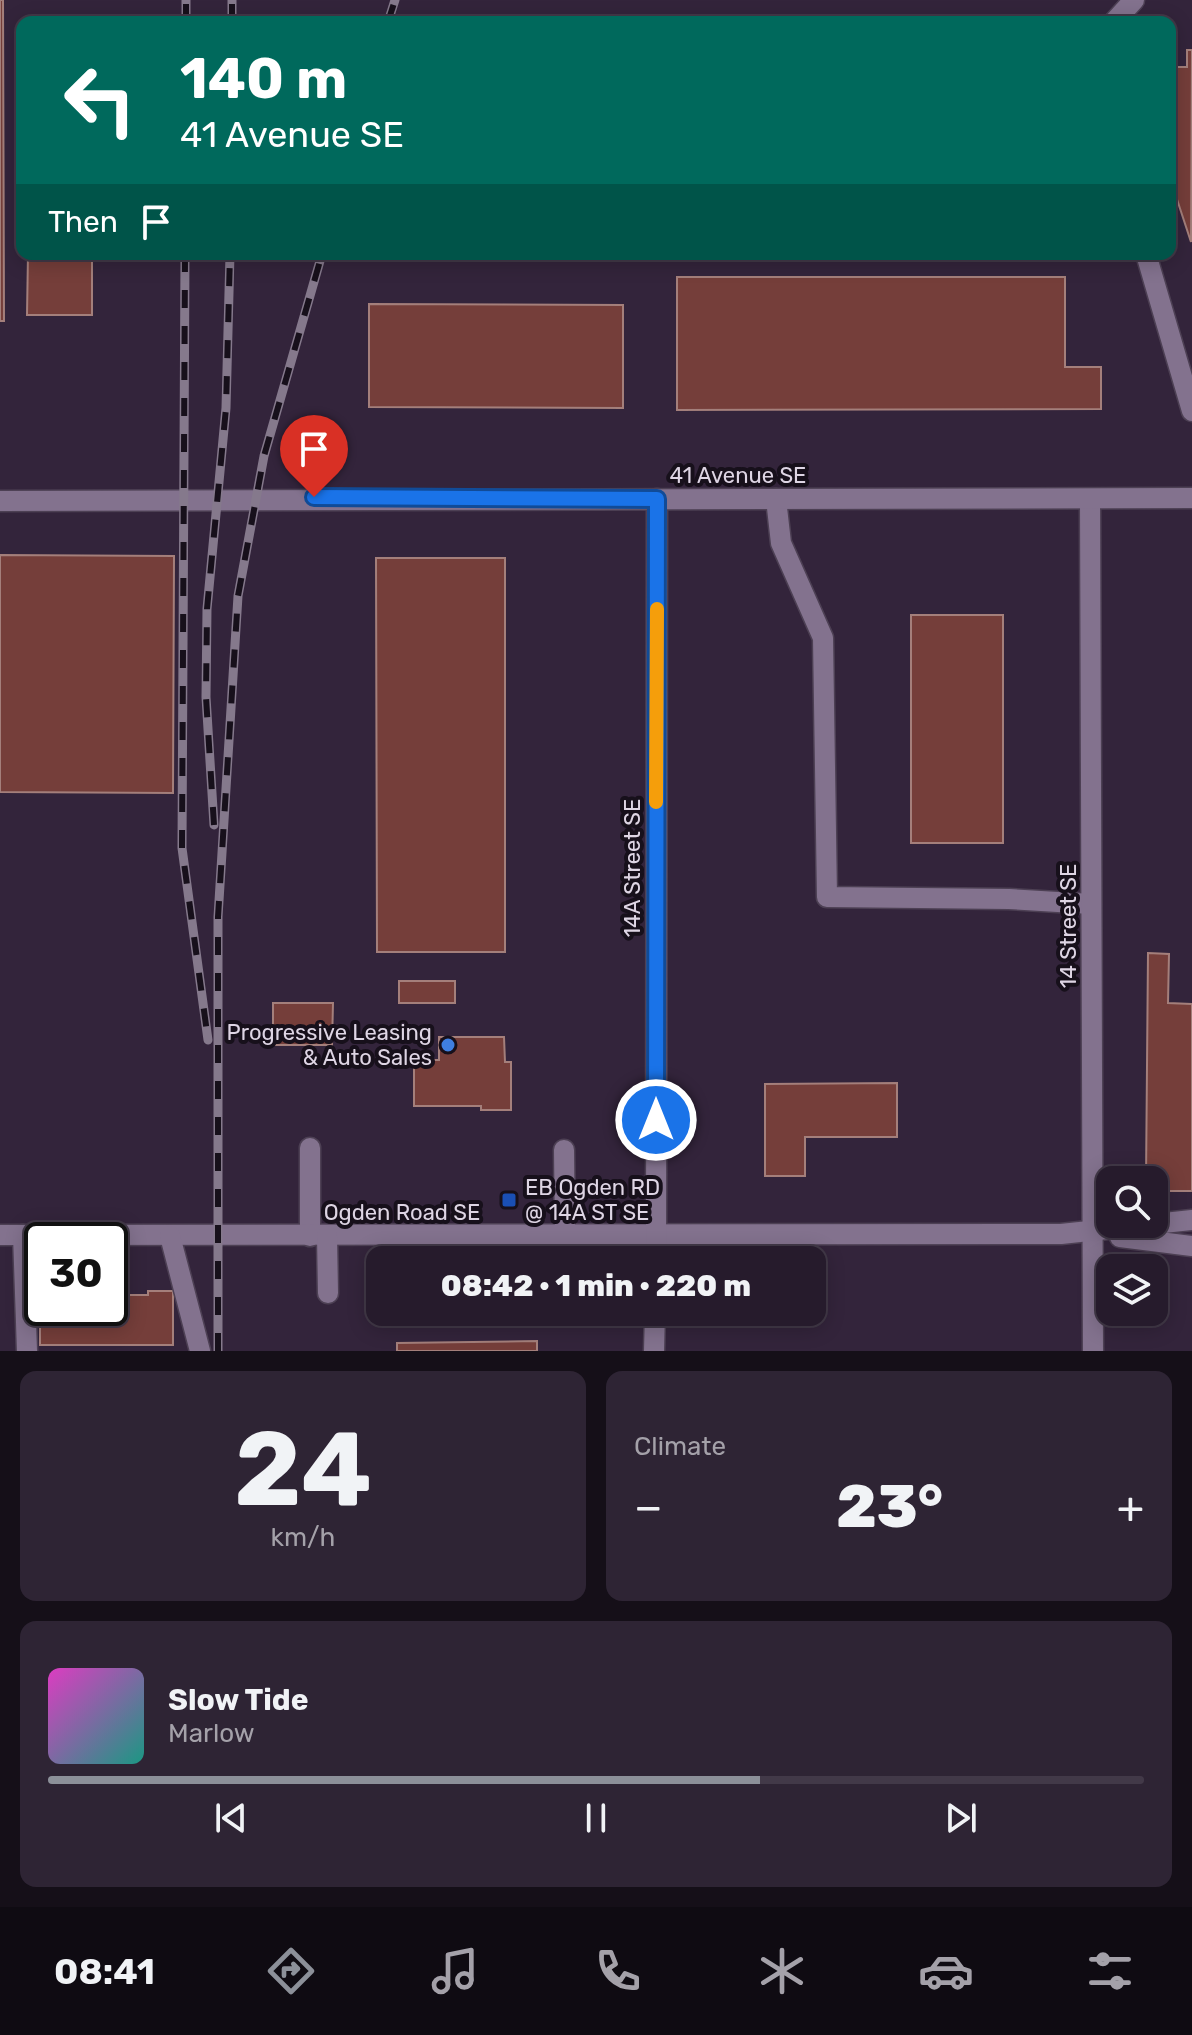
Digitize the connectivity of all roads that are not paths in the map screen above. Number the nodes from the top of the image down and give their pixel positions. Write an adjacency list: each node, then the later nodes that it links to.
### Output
1 (1148, 260): 2 (street)
2 (1192, 411)
3 (1192, 498): 6 (street, 41 Avenue SE)
4 (657, 499): 5 (street, 41 Avenue SE); 7 (street, 41 Avenue SE); 18 (street, 14A Street SE)
5 (776, 499): 6 (street, 41 Avenue SE); 8 (street)
6 (1090, 500): 8 (street, 14 Street SE)
7 (0, 501)
8 (1091, 904): 12 (street, 14 Street SE)
9 (310, 1148): 16 (street)
10 (564, 1150): 17 (street)
11 (1192, 1220): 12 (street, Ogden Road SE)
12 (1092, 1233): 18 (street, Ogden Road SE); 20 (street, Ogden Road SE); 26 (street, 14 Street SE)
13 (0, 1235): 14 (street, Ogden Road SE)
14 (23, 1235): 15 (street, Ogden Road SE); 23 (street)
15 (170, 1236): 16 (street, Ogden Road SE); 24 (street)
16 (319, 1236): 17 (street, Ogden Road SE); 21 (street)
17 (565, 1237): 18 (street, Ogden Road SE)
18 (656, 1237): 19 (street, 14A Street SE)
19 (656, 1246)
20 (1192, 1246)
21 (328, 1293)
22 (655, 1326): 25 (street)
23 (27, 1351)
24 (200, 1351)
25 (654, 1351)
26 (1093, 1351)

